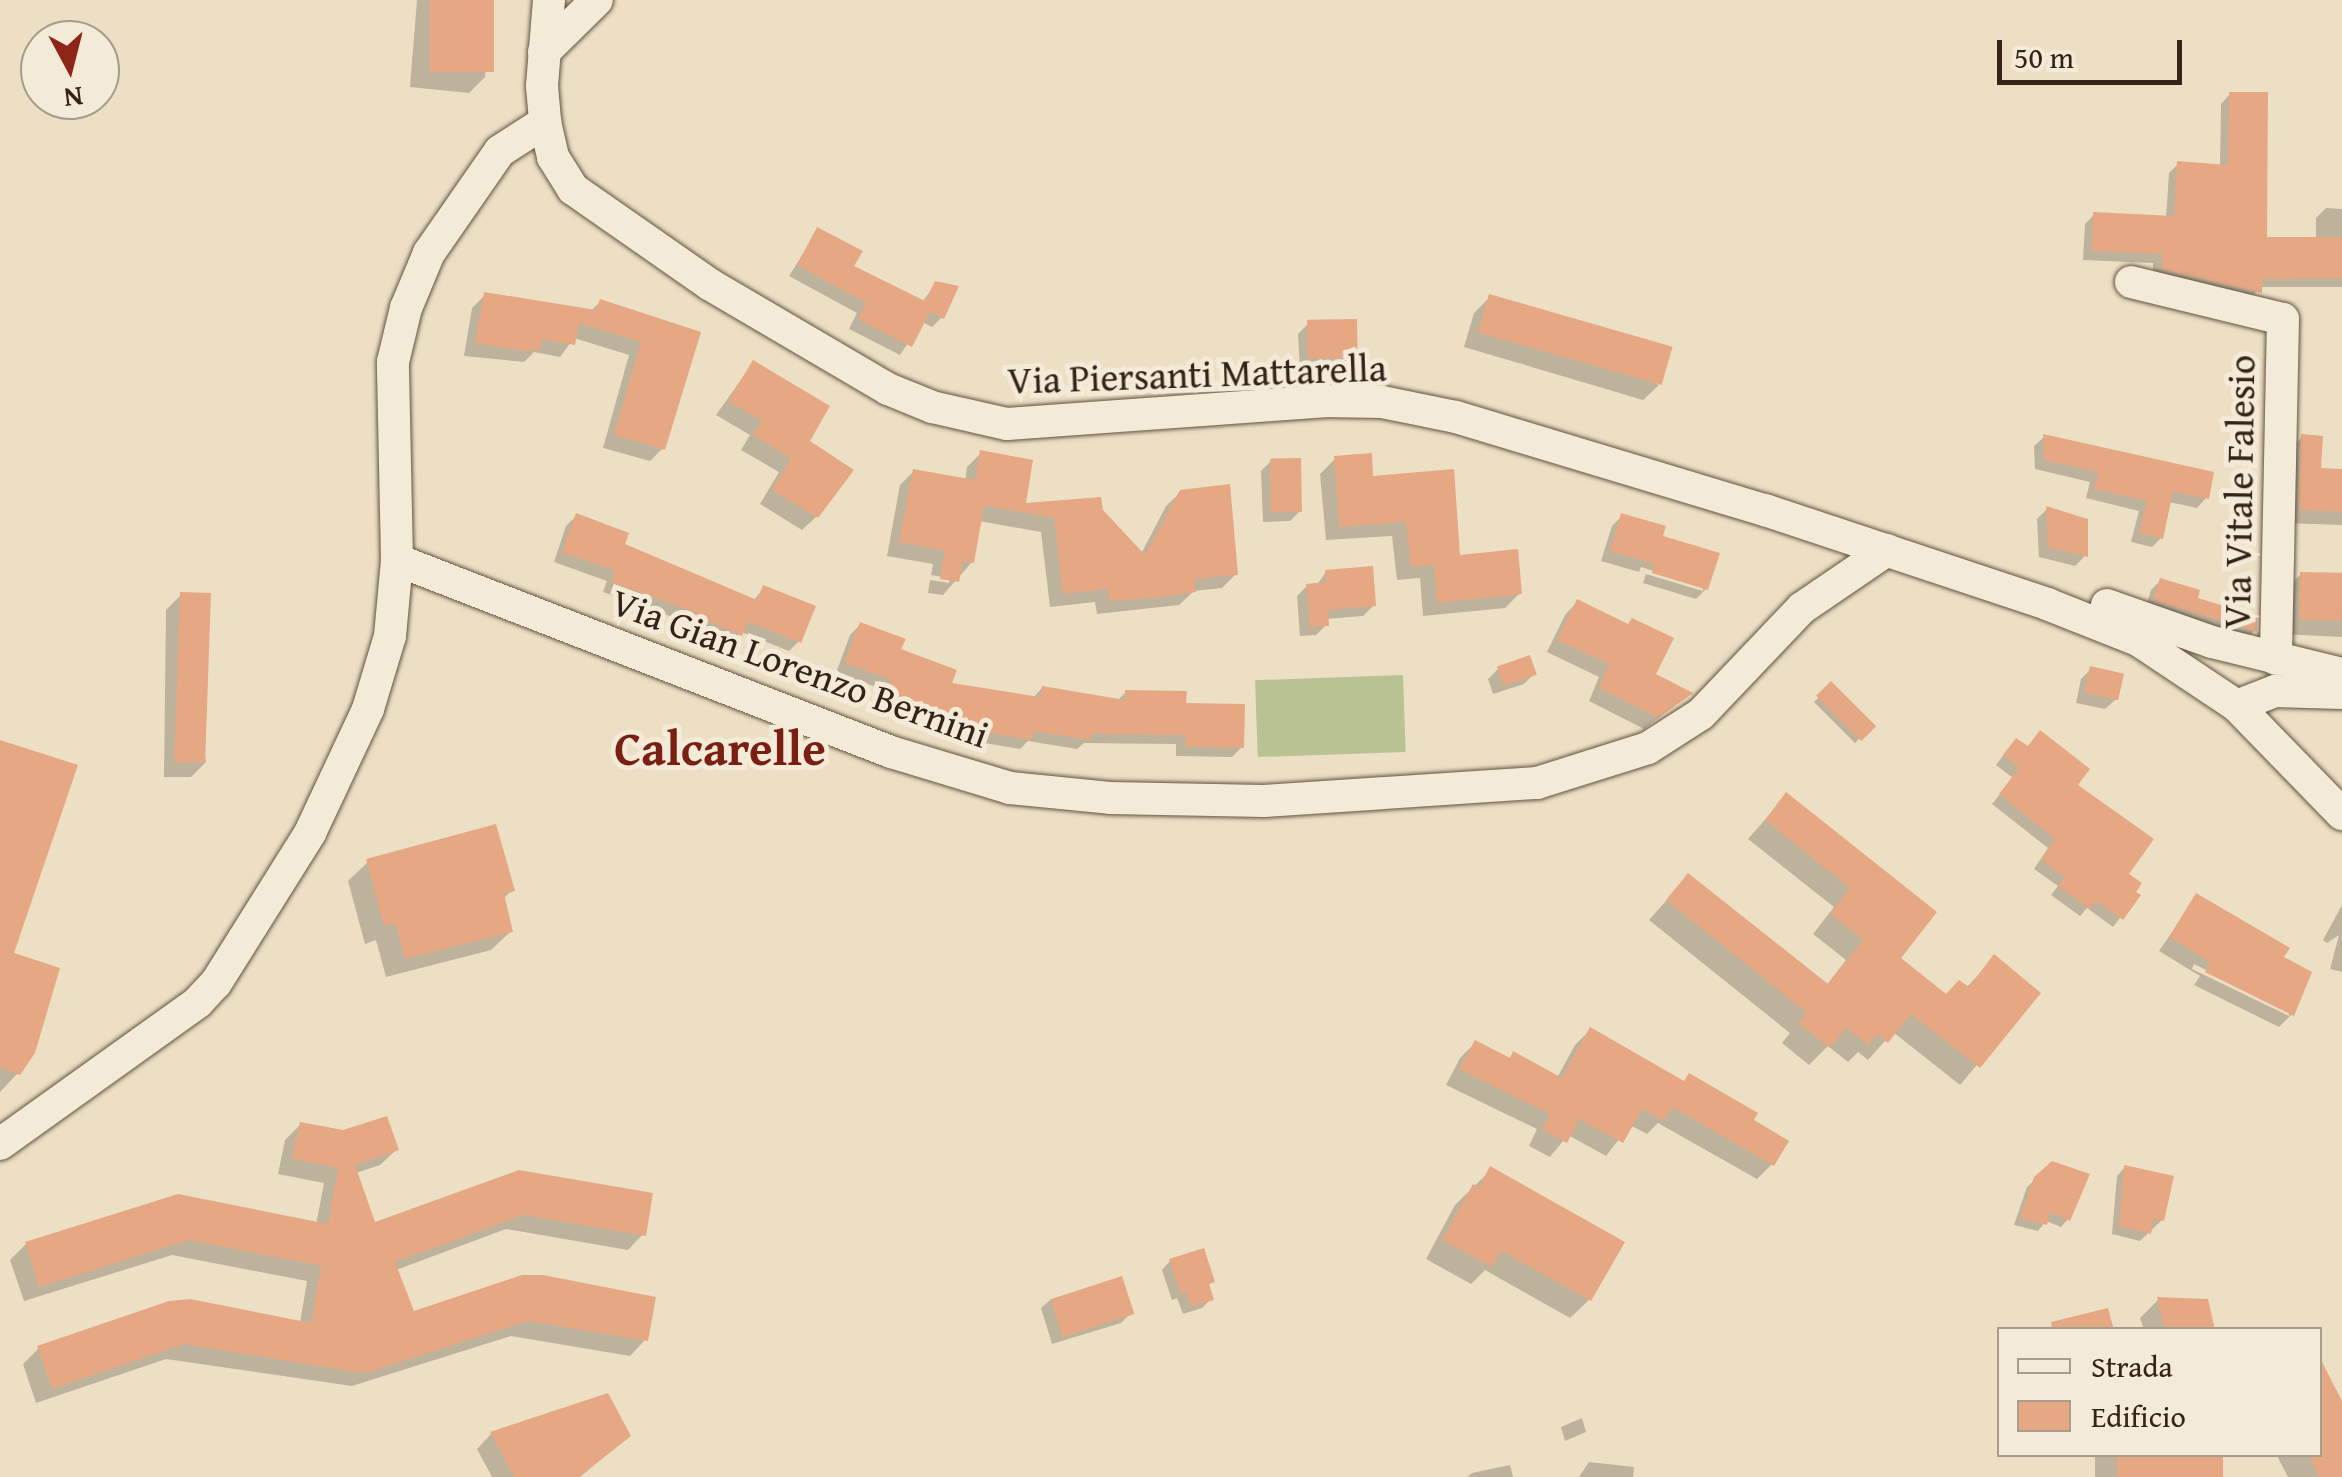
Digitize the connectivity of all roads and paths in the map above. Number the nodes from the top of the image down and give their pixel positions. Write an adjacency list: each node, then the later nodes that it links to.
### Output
1 (549, 0): 3 (street, Via Piersanti Mattarella)
2 (597, 0): 3 (street)
3 (544, 52): 4 (street, Via Piersanti Mattarella)
4 (545, 122): 6 (street, Via Piersanti Mattarella); 7 (street)
5 (2130, 282): 9 (street, Via Vitale Falesio)
6 (1888, 550): 7 (street, Via Gian Lorenzo Bernini); 8 (street, Via Piersanti Mattarella)
7 (397, 560): 14 (street)
8 (2047, 604): 9 (street); 12 (street, Via Piersanti Mattarella)
9 (2276, 660): 10 (street, Via Vitale Falesio)
10 (2342, 674)
11 (2342, 693): 12 (street)
12 (2237, 706): 13 (street, Via Piersanti Mattarella)
13 (2342, 814)
14 (0, 1144)

